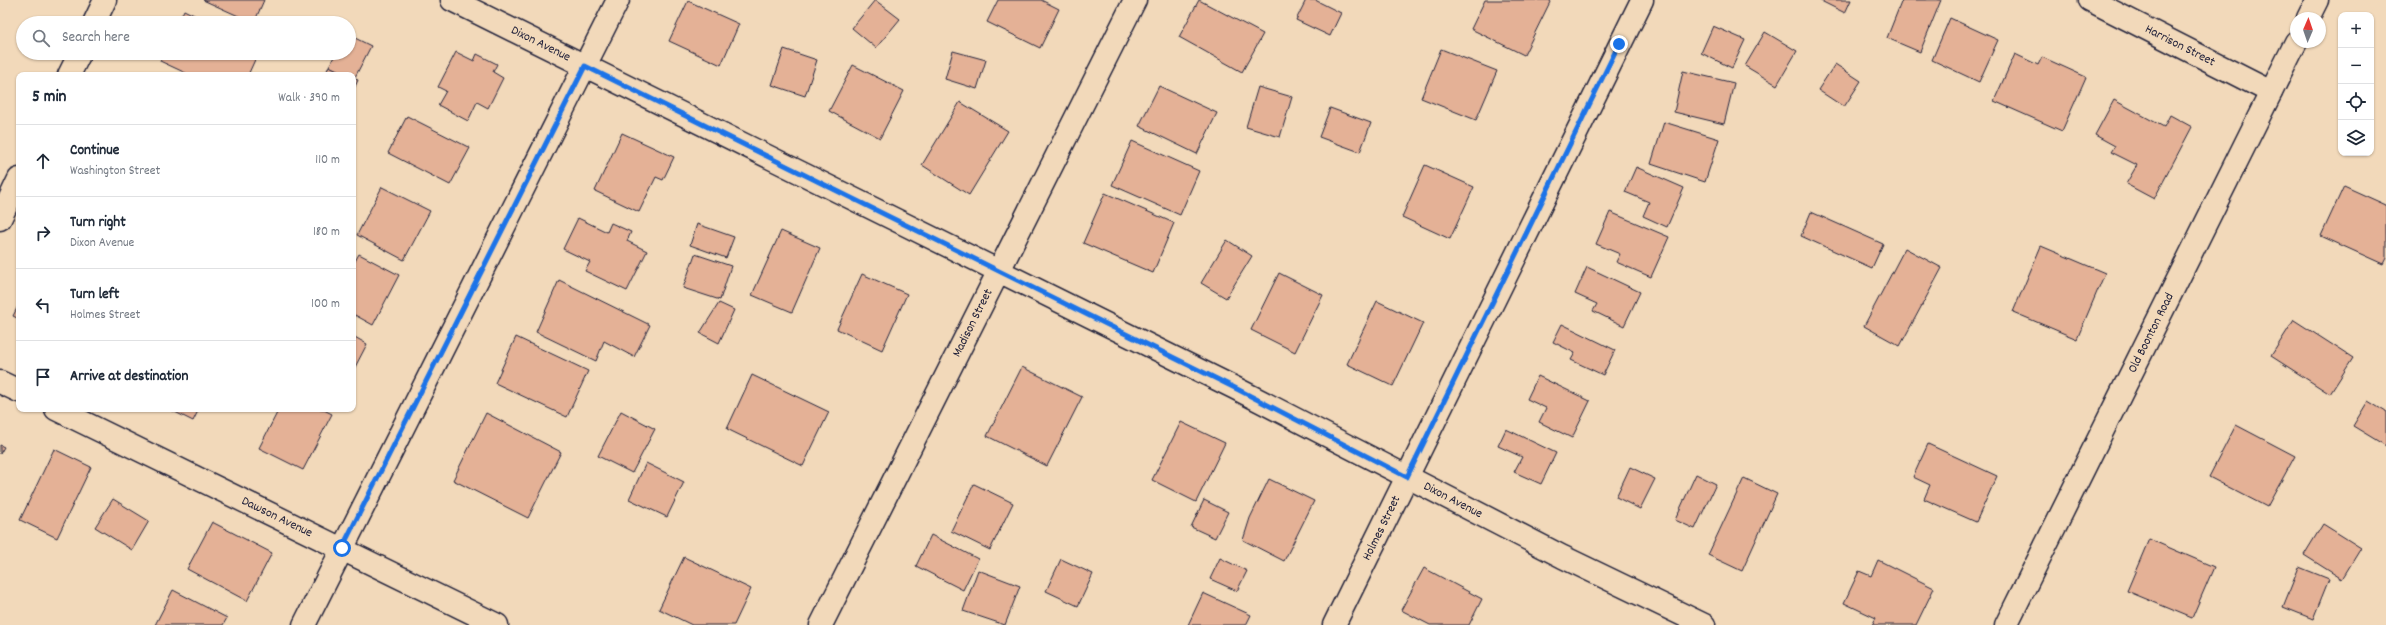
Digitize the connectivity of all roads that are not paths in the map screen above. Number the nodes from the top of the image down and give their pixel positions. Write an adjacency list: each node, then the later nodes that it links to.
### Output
1 (105, 0): 9 (street)
2 (452, 0): 12 (street, Dixon Avenue)
3 (618, 0): 12 (street)
4 (1136, 0): 17 (street, Madison Street)
5 (1642, 0): 21 (street, Holmes Street)
6 (2090, 0): 14 (street, Harrison Street)
7 (2317, 0): 8 (street)
8 (2311, 12)
9 (97, 16)
10 (2293, 48): 14 (street, Old Boonton Road)
11 (76, 60): 13 (street)
12 (585, 66): 17 (street, Dixon Avenue); 22 (street)
13 (70, 72)
14 (2271, 92): 28 (street, Old Boonton Road)
15 (16, 185): 16 (street)
16 (0, 219)
17 (999, 272): 21 (street, Dixon Avenue); 25 (street, Madison Street)
18 (0, 382): 19 (street)
19 (16, 390)
20 (62, 412): 22 (street, Dawson Avenue)
21 (1407, 477): 26 (street, Holmes Street); 27 (street, Dixon Avenue)
22 (342, 548): 23 (street); 24 (street, Dawson Avenue)
23 (304, 625)
24 (498, 625)
25 (821, 625)
26 (1334, 625)
27 (1704, 625)
28 (2006, 625)

